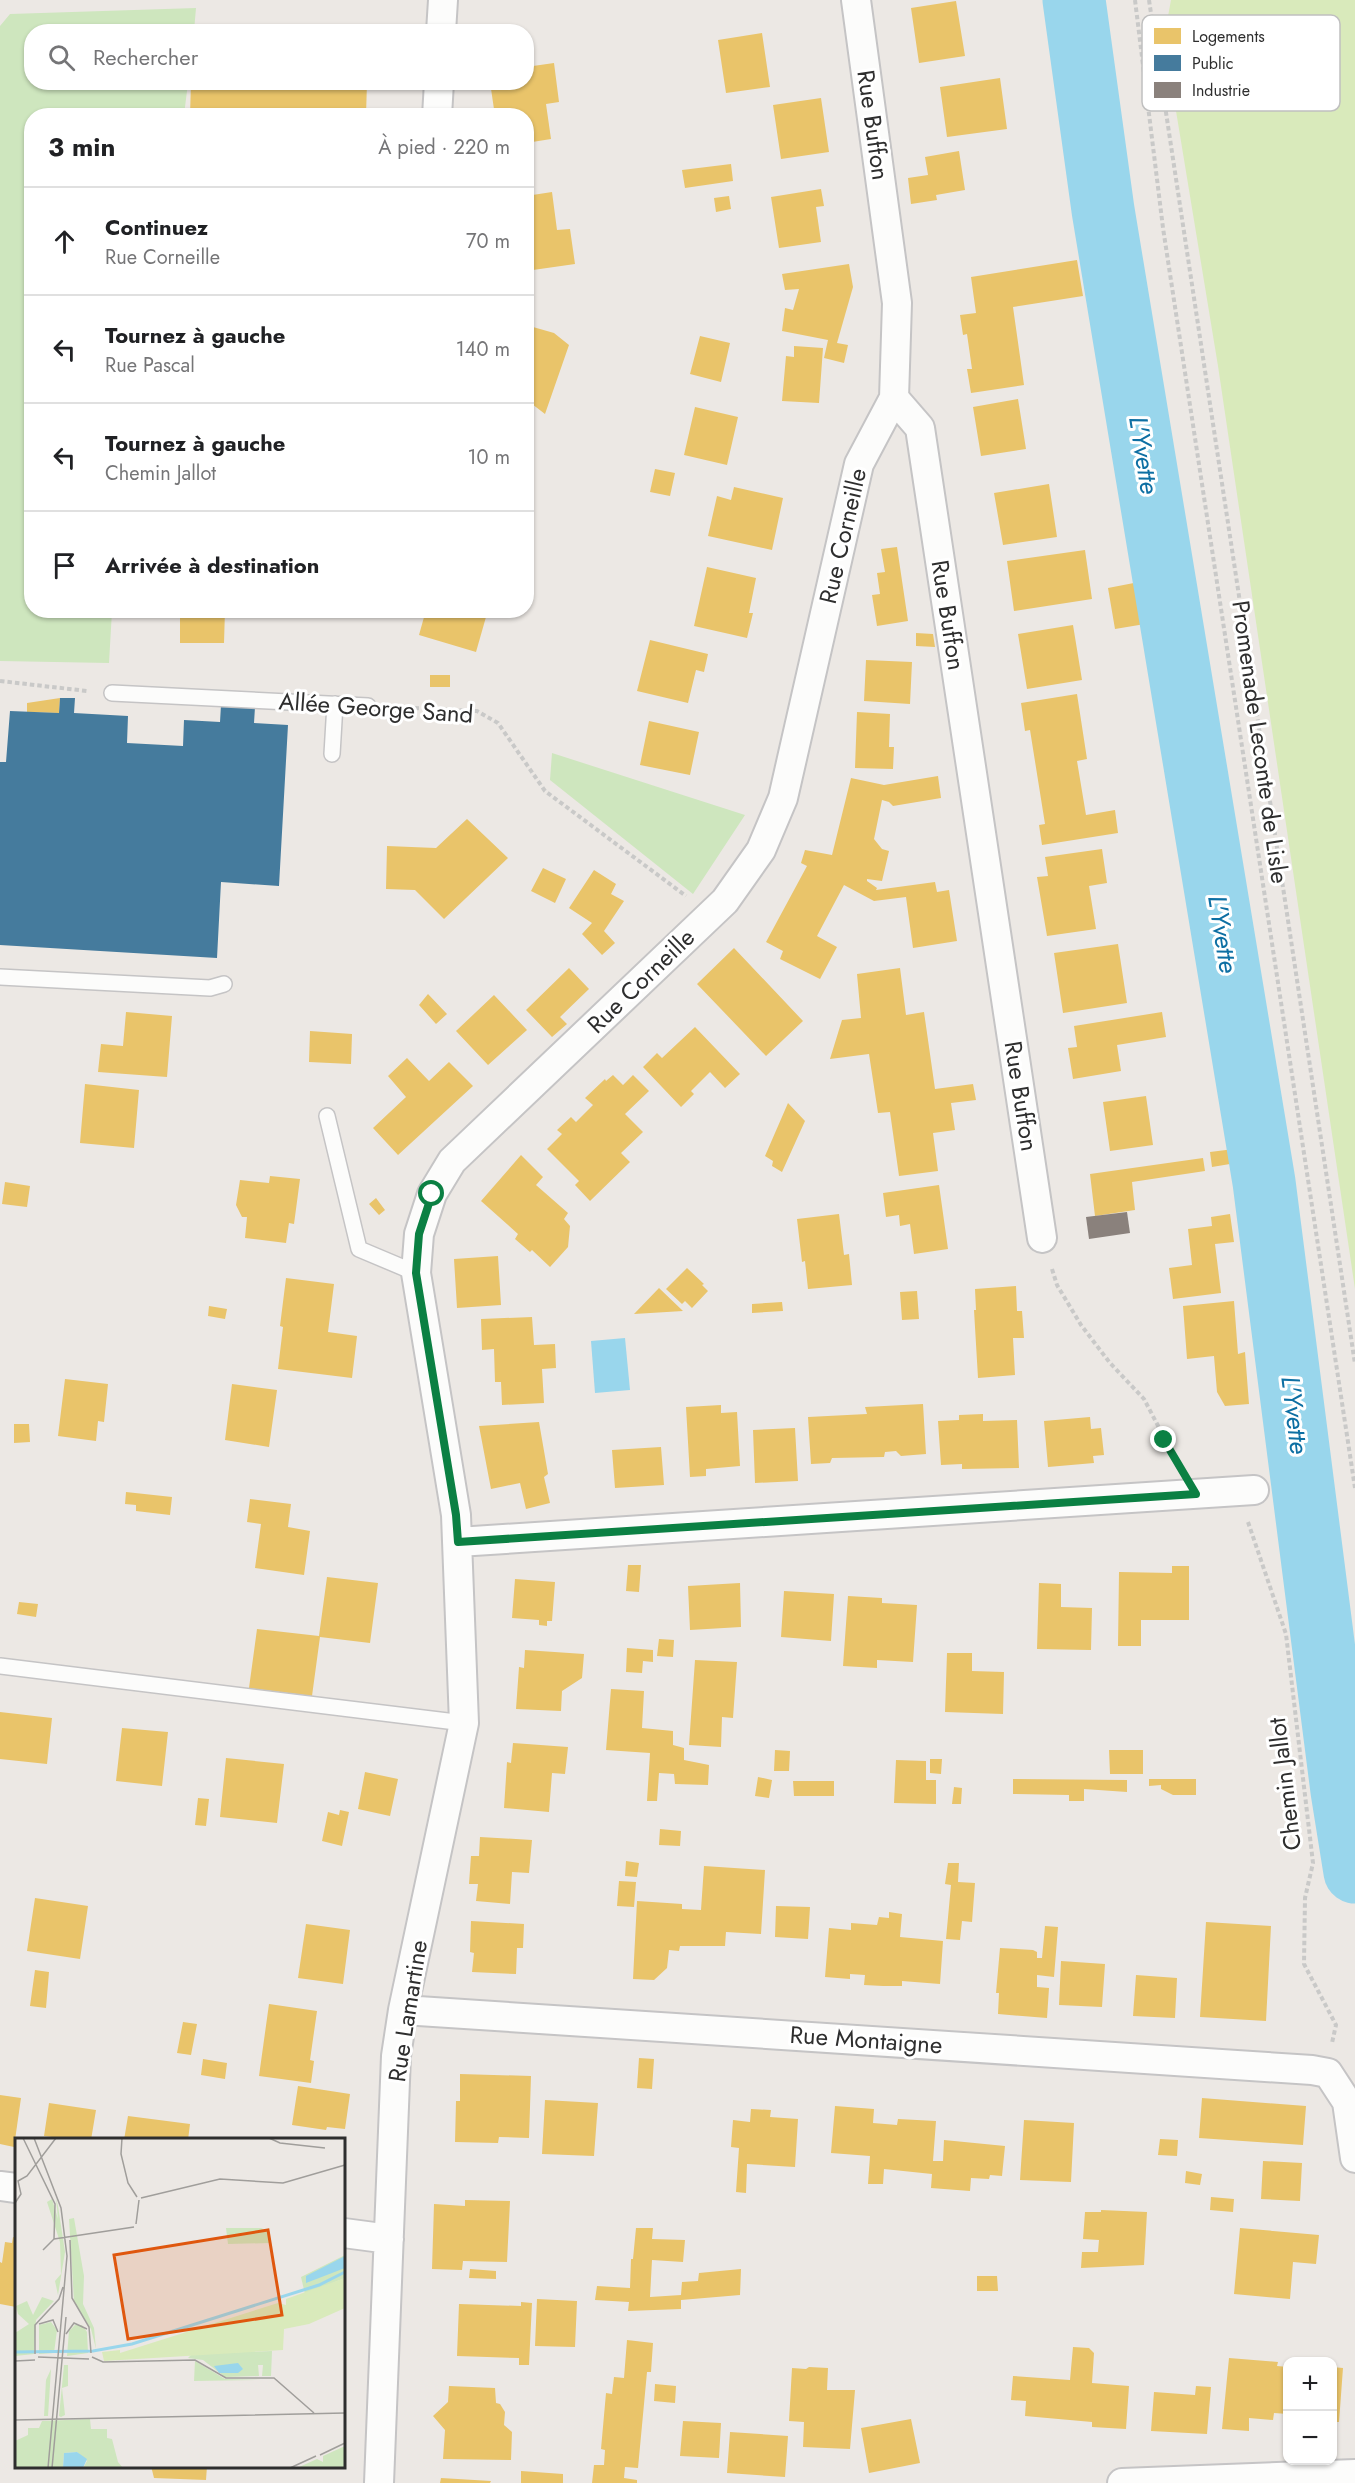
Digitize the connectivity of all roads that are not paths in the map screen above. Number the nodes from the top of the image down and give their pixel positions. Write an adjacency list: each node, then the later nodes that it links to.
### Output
1 (443, 0): 3 (street)
2 (856, 0): 6 (street, Rue Buffon)
3 (442, 24)
4 (439, 90): 5 (street)
5 (437, 108)
6 (894, 398): 14 (street, Rue Buffon); 15 (street, Rue Corneille)
7 (112, 693): 8 (lane, Allée George Sand)
8 (335, 704): 9 (lane, Allée George Sand); 10 (lane)
9 (368, 706)
10 (332, 754)
11 (0, 976): 12 (lane)
12 (224, 984)
13 (327, 1116): 15 (lane)
14 (1042, 1238)
15 (416, 1273): 17 (street, Rue Corneille)
16 (1244, 1490): 17 (street)
17 (458, 1542): 19 (street, Rue Lamartine)
18 (0, 1666): 19 (lane)
19 (464, 1723): 20 (street, Rue Lamartine)
20 (403, 2010): 21 (street, Rue Montaigne); 25 (street, Rue Lamartine)
21 (1355, 2158)
22 (0, 2186): 23 (street)
23 (15, 2188)
24 (345, 2233): 25 (street)
25 (389, 2239): 27 (street, Rue Lamartine)
26 (1355, 2474): 28 (street)
27 (379, 2483)
28 (1122, 2483)

